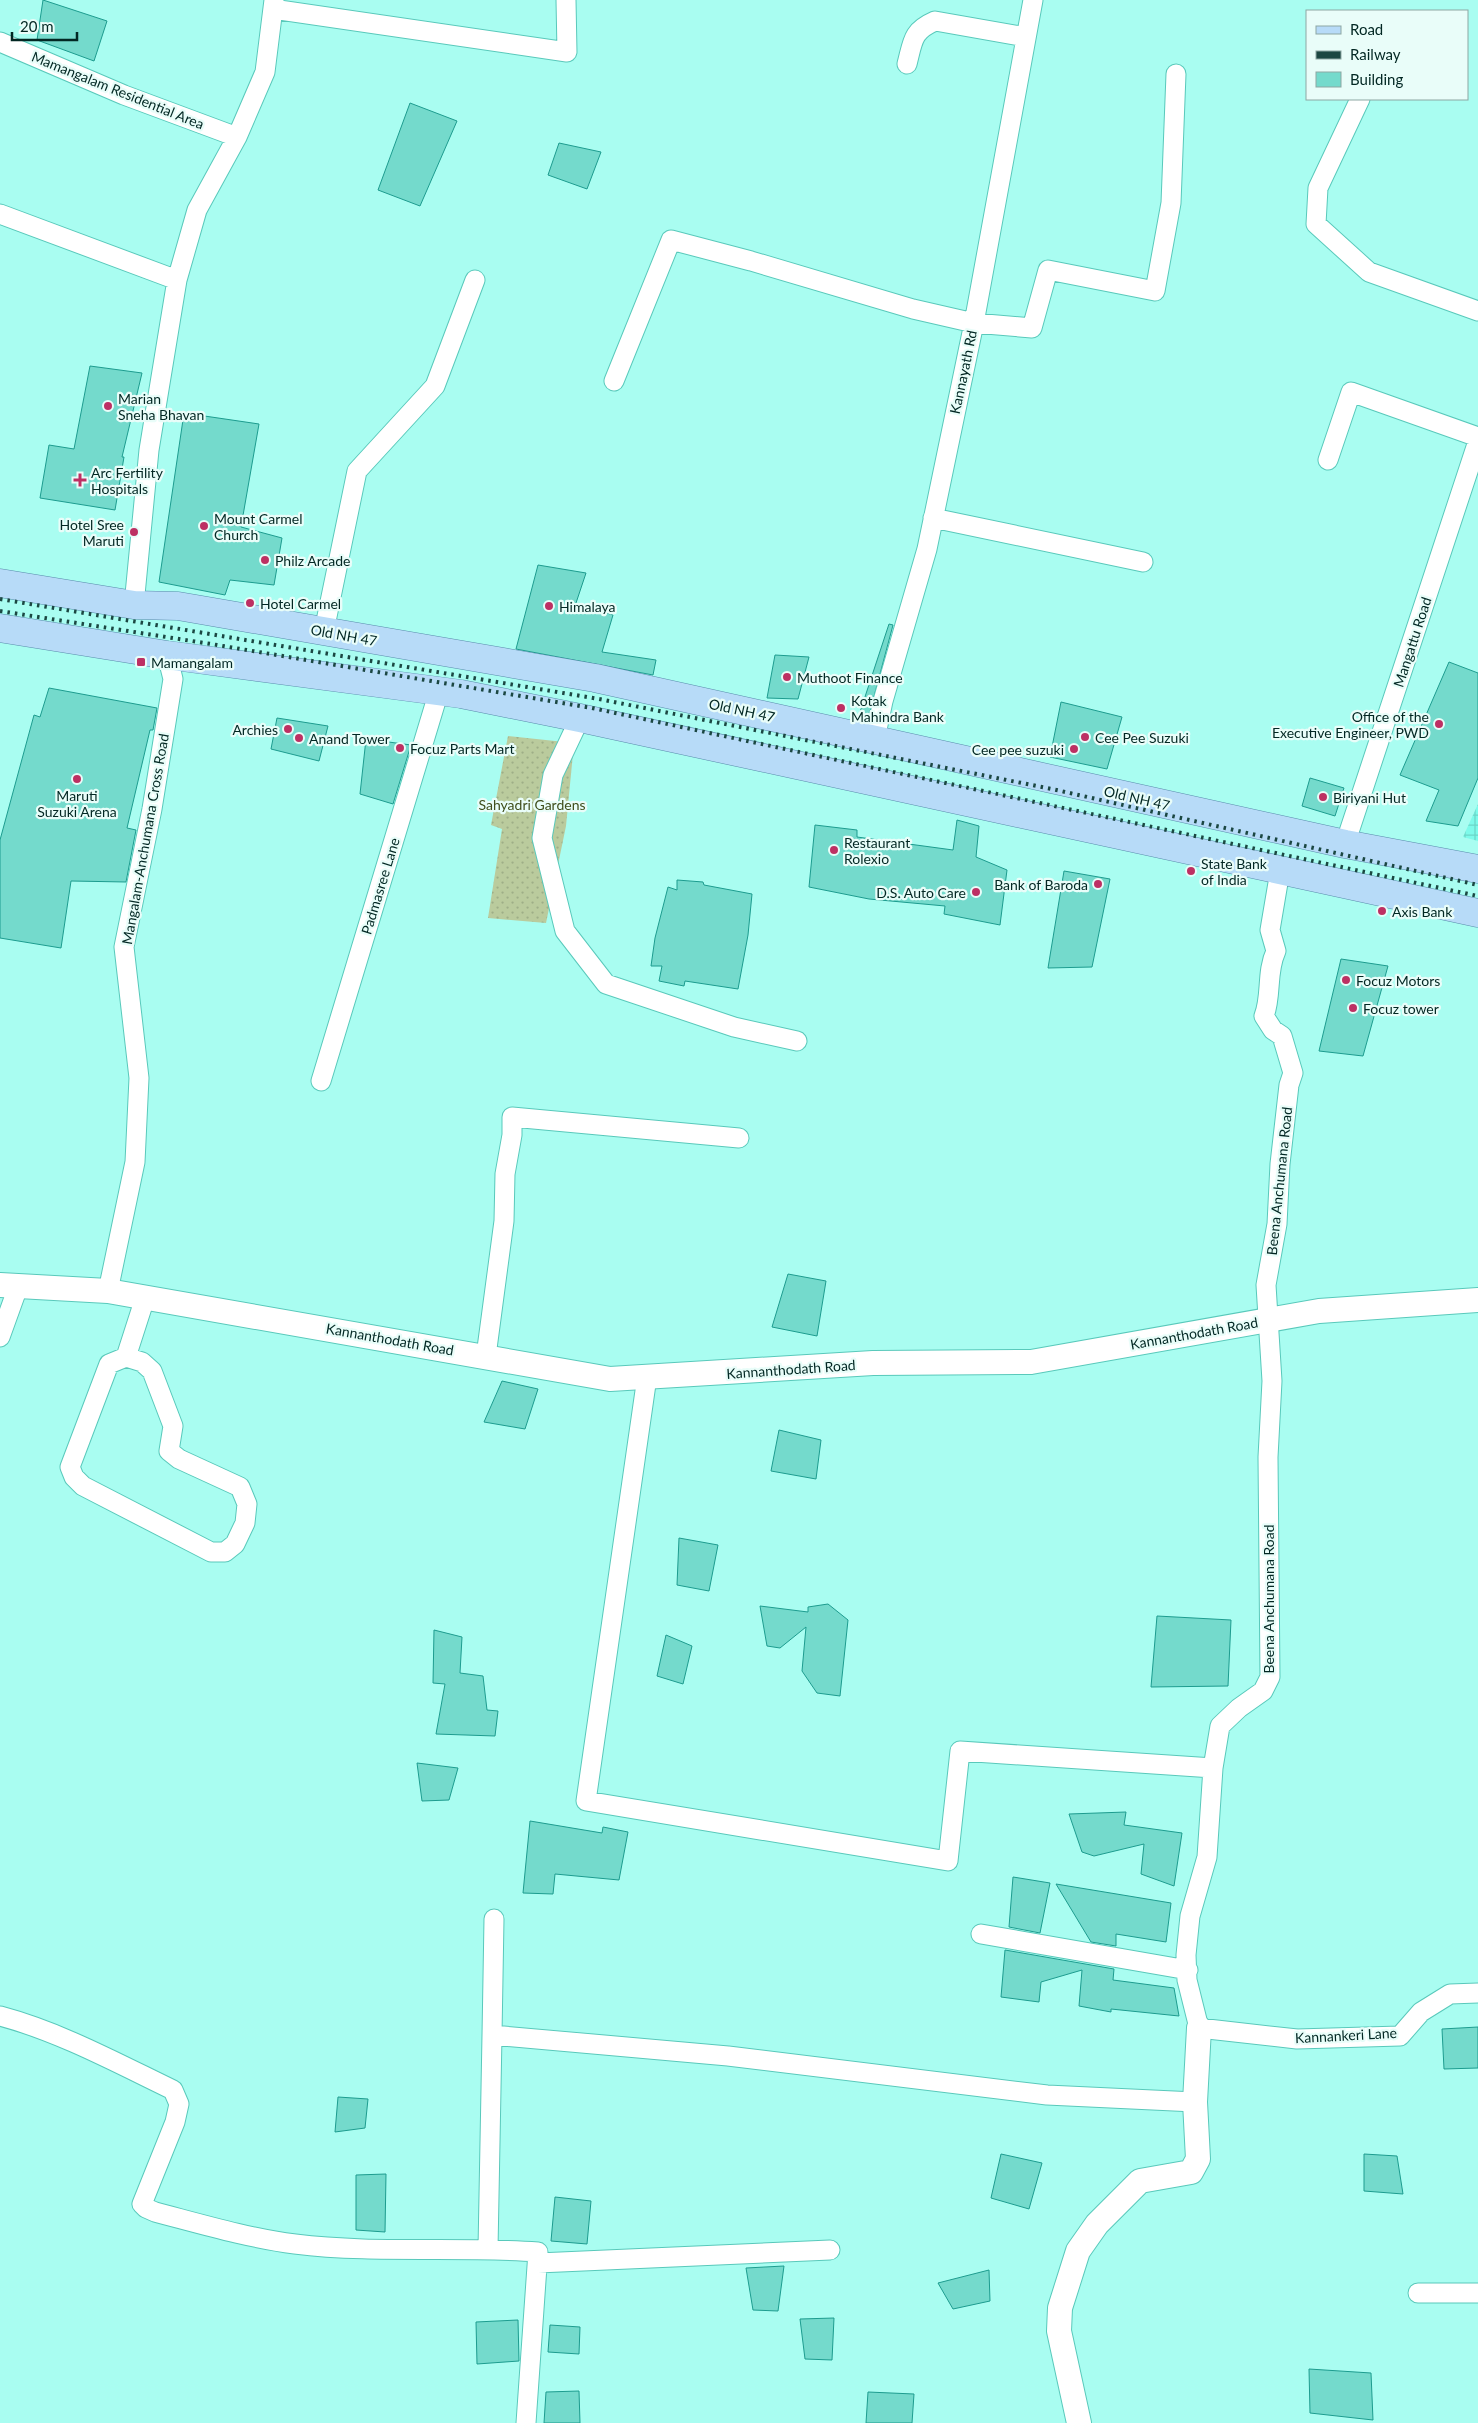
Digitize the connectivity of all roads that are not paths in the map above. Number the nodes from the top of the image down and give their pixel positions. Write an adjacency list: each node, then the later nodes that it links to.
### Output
1 (566, 0): 3 (street)
2 (1032, 0): 4 (street, Kannayath Rd)
3 (273, 5): 9 (street)
4 (1026, 37): 6 (street); 14 (street, Kannayath Rd)
5 (0, 42): 9 (street, Mamangalam Residential Area)
6 (907, 64)
7 (1176, 74): 14 (street)
8 (1360, 100): 13 (street)
9 (237, 137): 11 (street)
10 (0, 214): 11 (street)
11 (177, 280): 22 (street)
12 (475, 280): 24 (street)
13 (1478, 311)
14 (974, 322): 15 (street); 19 (street, Kannayath Rd)
15 (614, 381)
16 (1478, 437): 18 (street)
17 (1478, 441): 30 (street, Mangattu Road)
18 (1328, 460)
19 (933, 518): 20 (street); 29 (street, Kannayath Rd)
20 (1143, 562)
21 (0, 583): 22 (main road, Old NH 47)
22 (134, 604): 24 (main road, Old NH 47)
23 (0, 628): 25 (main road)
24 (324, 632): 26 (main road, Old NH 47)
25 (167, 655): 27 (main road); 38 (street, Mangalam-Anchumana Cross Road)
26 (470, 657): 27 (main road); 29 (main road, Old NH 47)
27 (450, 692): 28 (main road); 35 (street, Padmasree Lane)
28 (580, 718): 32 (main road); 34 (street)
29 (875, 739): 30 (main road, Old NH 47)
30 (1345, 844): 31 (main road, Old NH 47)
31 (1478, 869)
32 (1280, 871): 33 (main road); 41 (street, Beena Anchumana Road)
33 (1478, 913)
34 (796, 1040)
35 (321, 1081)
36 (739, 1138): 43 (street)
37 (9, 1286): 38 (street, Kannanthodath Road); 42 (street)
38 (108, 1291): 39 (street, Kannanthodath Road)
39 (145, 1298): 43 (street, Kannanthodath Road); 44 (street)
40 (1478, 1300): 41 (street, Kannanthodath Road)
41 (1270, 1320): 45 (street, Kannanthodath Road); 46 (street, Beena Anchumana Road)
42 (0, 1337)
43 (486, 1356): 45 (street, Kannanthodath Road)
44 (126, 1357): 44 (street)
45 (647, 1377): 46 (street)
46 (1213, 1768): 49 (street, Beena Anchumana Road)
47 (494, 1919): 53 (street)
48 (981, 1934): 49 (street)
49 (1188, 1970): 52 (street, Beena Anchumana Road)
50 (1478, 1993): 52 (street, Kannankeri Lane)
51 (0, 2016): 55 (street)
52 (1199, 2028): 54 (street, Beena Anchumana Road)
53 (492, 2035): 54 (street); 55 (street)
54 (1195, 2102): 61 (street, Beena Anchumana Road)
55 (488, 2248): 57 (street)
56 (830, 2250): 57 (street)
57 (538, 2263): 60 (street)
58 (1418, 2293): 59 (street)
59 (1478, 2293)
60 (526, 2423)
61 (1079, 2423)

